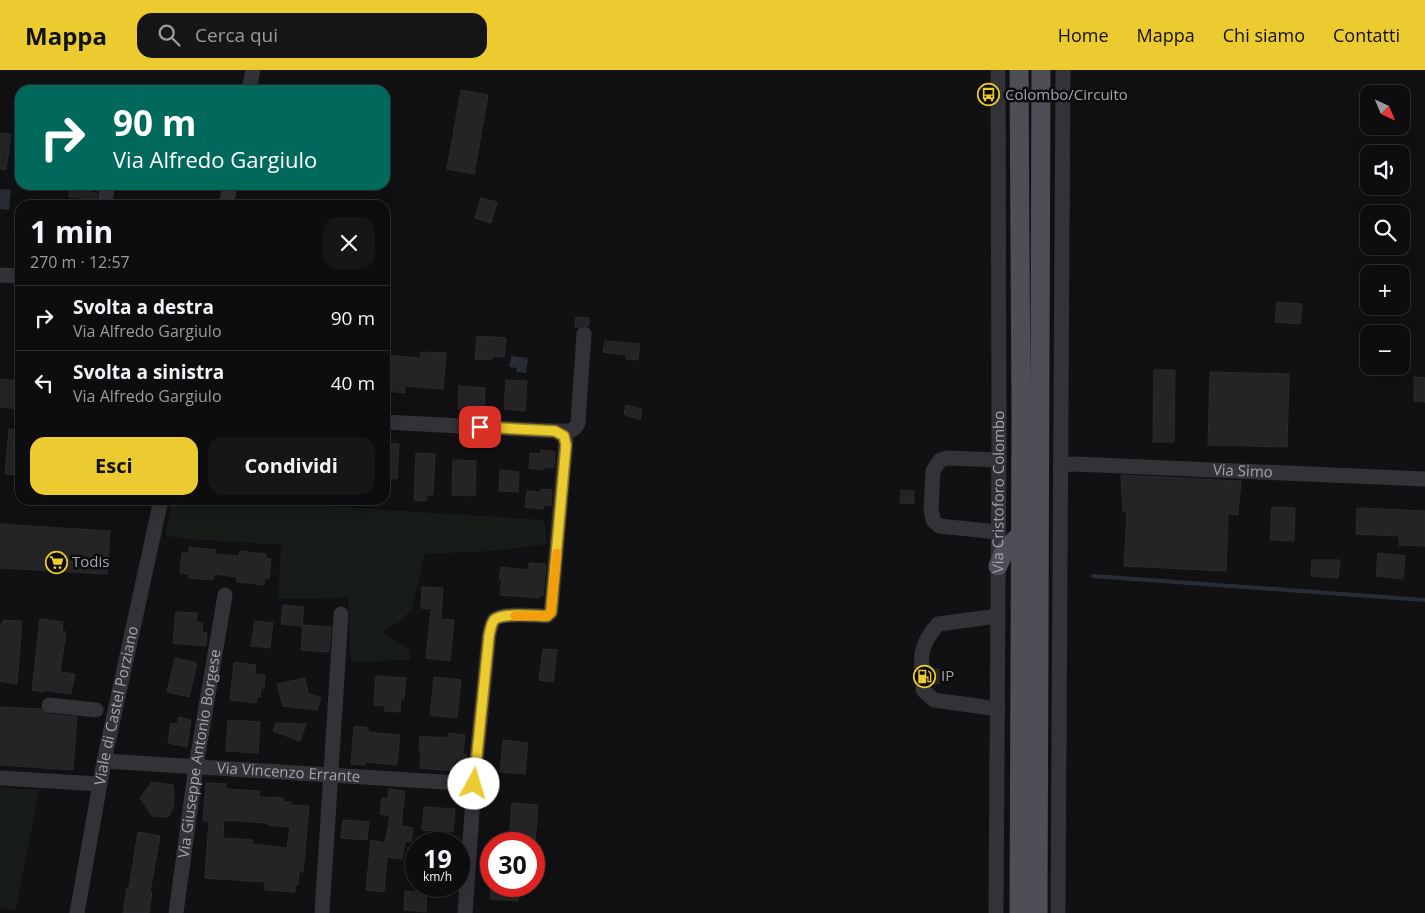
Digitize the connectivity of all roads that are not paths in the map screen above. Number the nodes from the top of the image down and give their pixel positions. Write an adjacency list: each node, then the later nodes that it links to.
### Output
1 (253, 70): 6 (street)
2 (998, 70): 14 (street, Via Cristoforo Colombo)
3 (1019, 70): 19 (main road, Via Cristoforo Colombo)
4 (1041, 70): 10 (main road)
5 (1063, 70): 9 (street)
6 (249, 85)
7 (0, 275): 8 (street)
8 (15, 276)
9 (1062, 278): 10 (street); 15 (street)
10 (1040, 300): 39 (main road)
11 (584, 334): 13 (street)
12 (390, 422): 13 (street)
13 (555, 431): 32 (street)
14 (999, 460): 18 (street, Via Cristoforo Colombo); 18 (street)
15 (1061, 465): 16 (street, Via Simo); 40 (street)
16 (1425, 479)
17 (161, 505): 27 (street, Viale di Castel Porziano)
18 (998, 532): 20 (street, Via Cristoforo Colombo)
19 (1021, 534): 20 (main road); 38 (main road, Via Cristoforo Colombo)
20 (998, 566): 23 (street, Via Cristoforo Colombo)
21 (225, 595): 28 (street, Via Giuseppe Antonio Borgese)
22 (341, 614): 29 (street)
23 (998, 616): 25 (street, Via Cristoforo Colombo); 25 (street)
24 (49, 705): 26 (street)
25 (998, 709): 37 (street, Via Cristoforo Colombo)
26 (96, 710)
27 (104, 761): 28 (street, Via Vincenzo Errante); 31 (street, Viale di Castel Porziano)
28 (196, 766): 29 (street, Via Vincenzo Errante); 34 (street, Via Giuseppe Antonio Borgese)
29 (330, 775): 32 (street, Via Vincenzo Errante); 35 (street)
30 (0, 778): 31 (street)
31 (100, 784): 33 (street, Viale di Castel Porziano)
32 (474, 784): 36 (street)
33 (77, 913)
34 (176, 913)
35 (322, 913)
36 (465, 913)
37 (996, 913)
38 (1019, 913)
39 (1038, 913)
40 (1058, 913)

